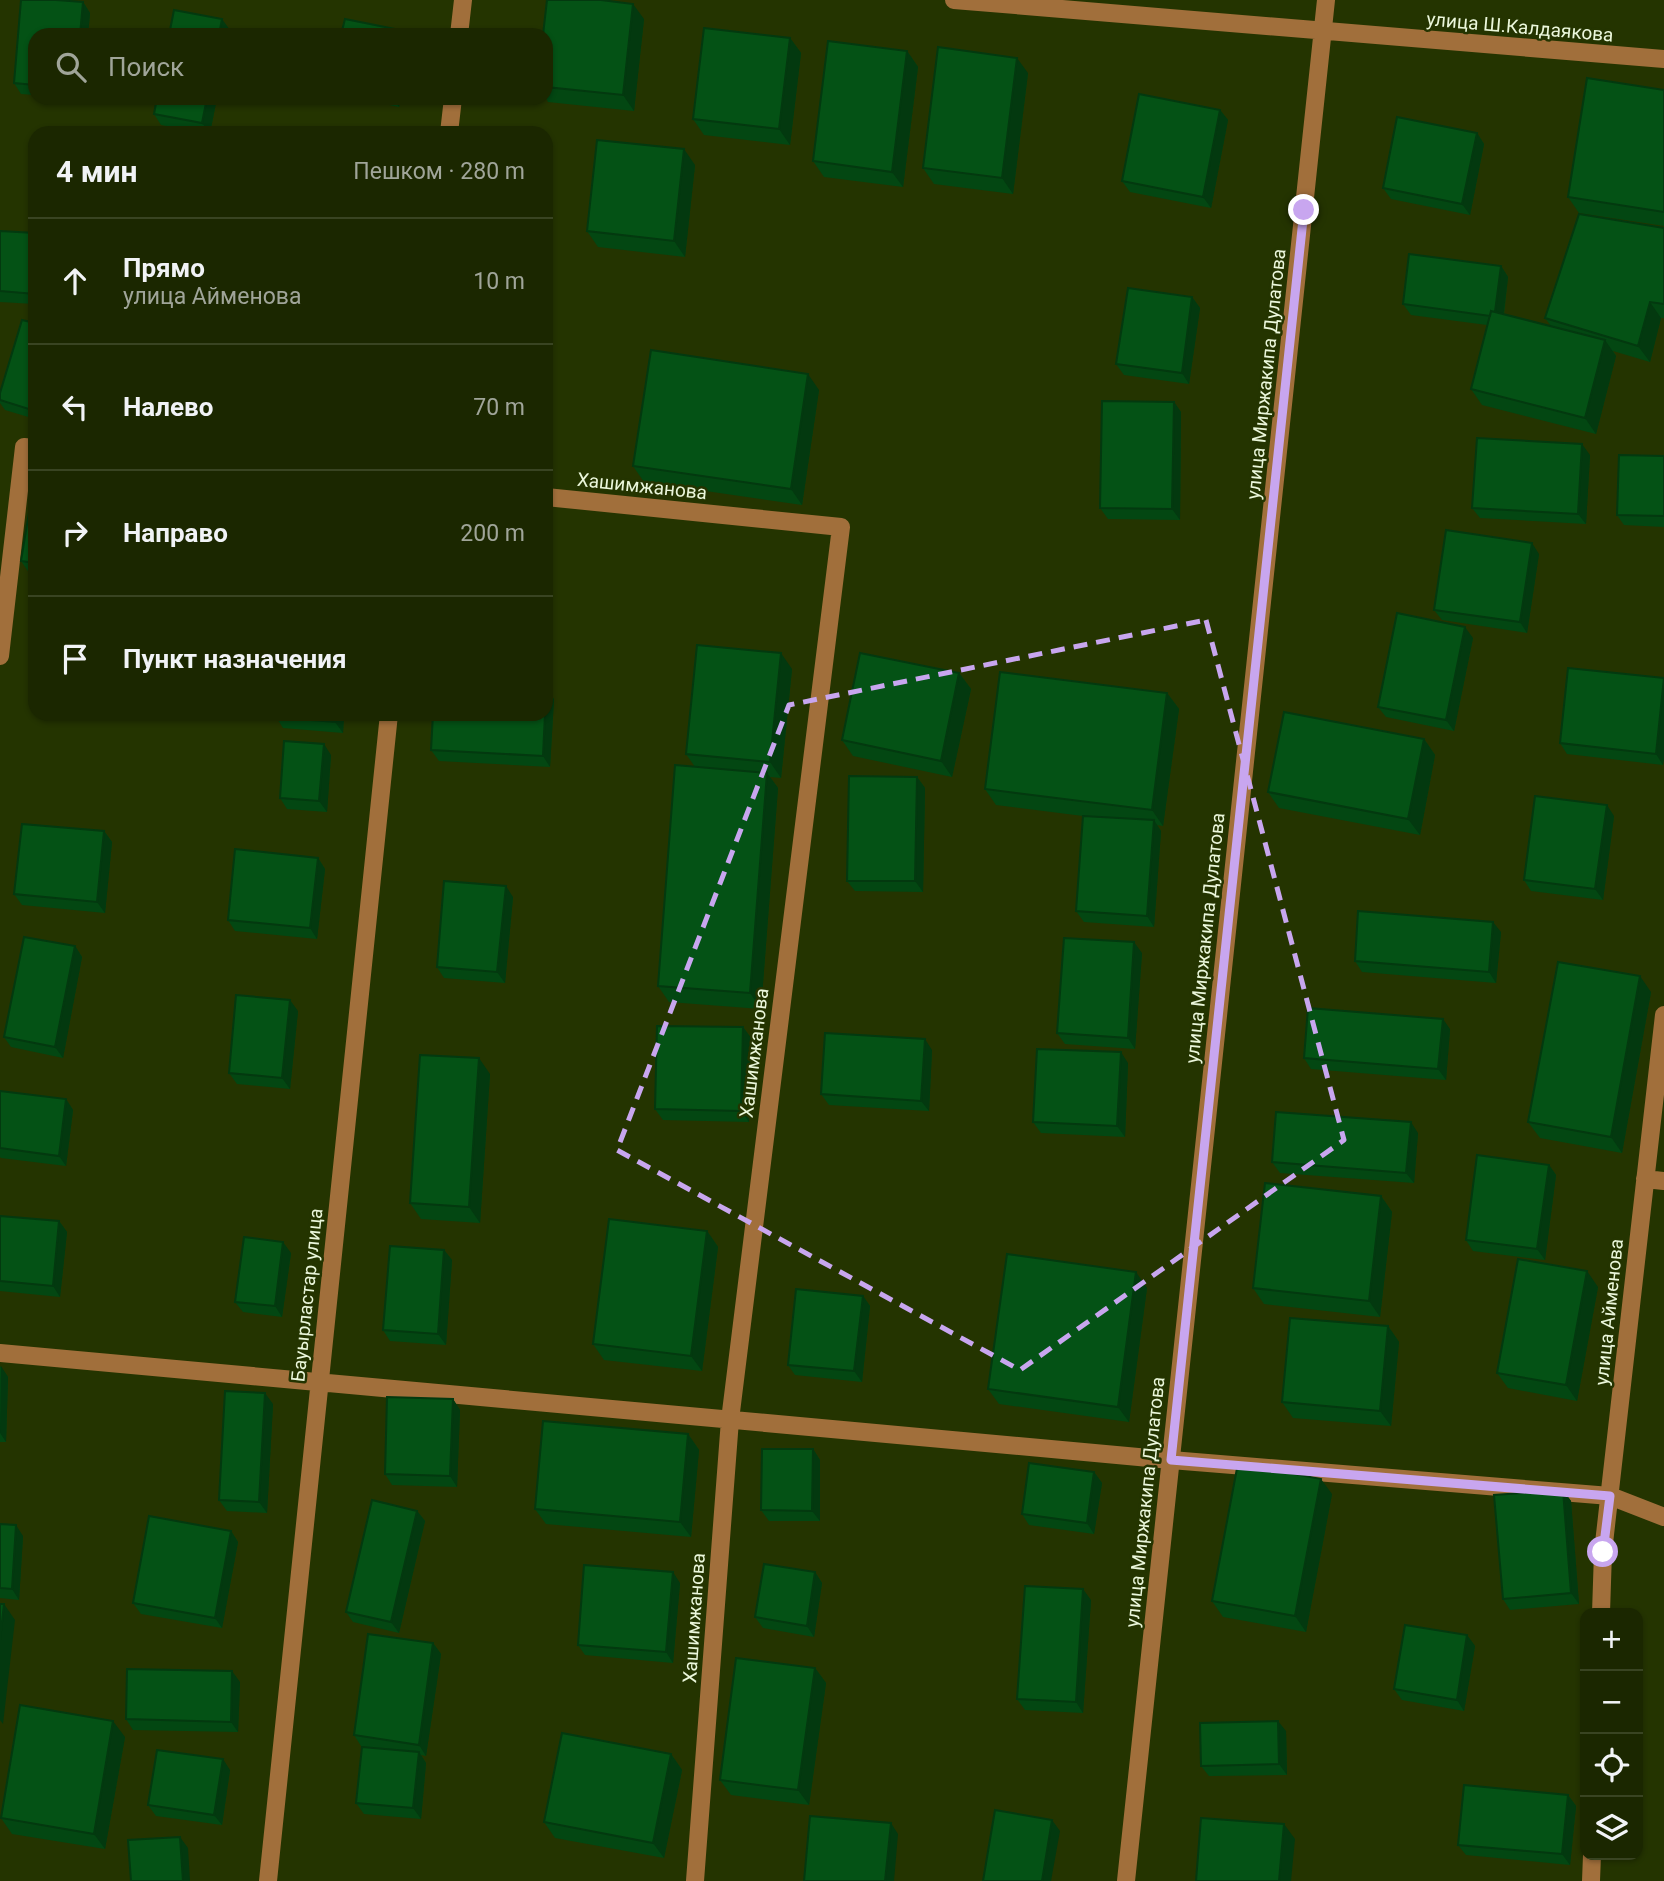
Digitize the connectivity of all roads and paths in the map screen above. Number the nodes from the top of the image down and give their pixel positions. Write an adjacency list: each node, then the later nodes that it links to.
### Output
1 (463, 0): 4 (street)
2 (954, 0): 5 (street, улица Ш.Калдаякова)
3 (1326, 0): 5 (street, улица Миржакипа Дулатова)
4 (460, 28)
5 (1323, 32): 6 (street, улица Ш.Калдаякова); 19 (street, улица Миржакипа Дулатова)
6 (1664, 60)
7 (452, 105): 8 (street)
8 (450, 126)
9 (28, 447): 11 (street)
10 (553, 498): 18 (street, Хашимжанова)
11 (0, 656)
12 (388, 721): 17 (street, Бауырластар улица)
13 (1664, 1015): 14 (street, улица Айменова)
14 (1645, 1179): 15 (street); 20 (street, улица Айменова)
15 (1664, 1181)
16 (0, 1353): 17 (street)
17 (320, 1382): 18 (street); 24 (street, Бауырластар улица)
18 (730, 1420): 19 (street); 25 (street, Хашимжанова)
19 (1171, 1460): 20 (street); 26 (street, улица Миржакипа Дулатова)
20 (1610, 1496): 21 (street); 22 (street, улица Айменова)
21 (1664, 1517)
22 (1601, 1608)
23 (1592, 1860): 27 (street)
24 (268, 1881)
25 (695, 1881)
26 (1126, 1881)
27 (1591, 1881)

